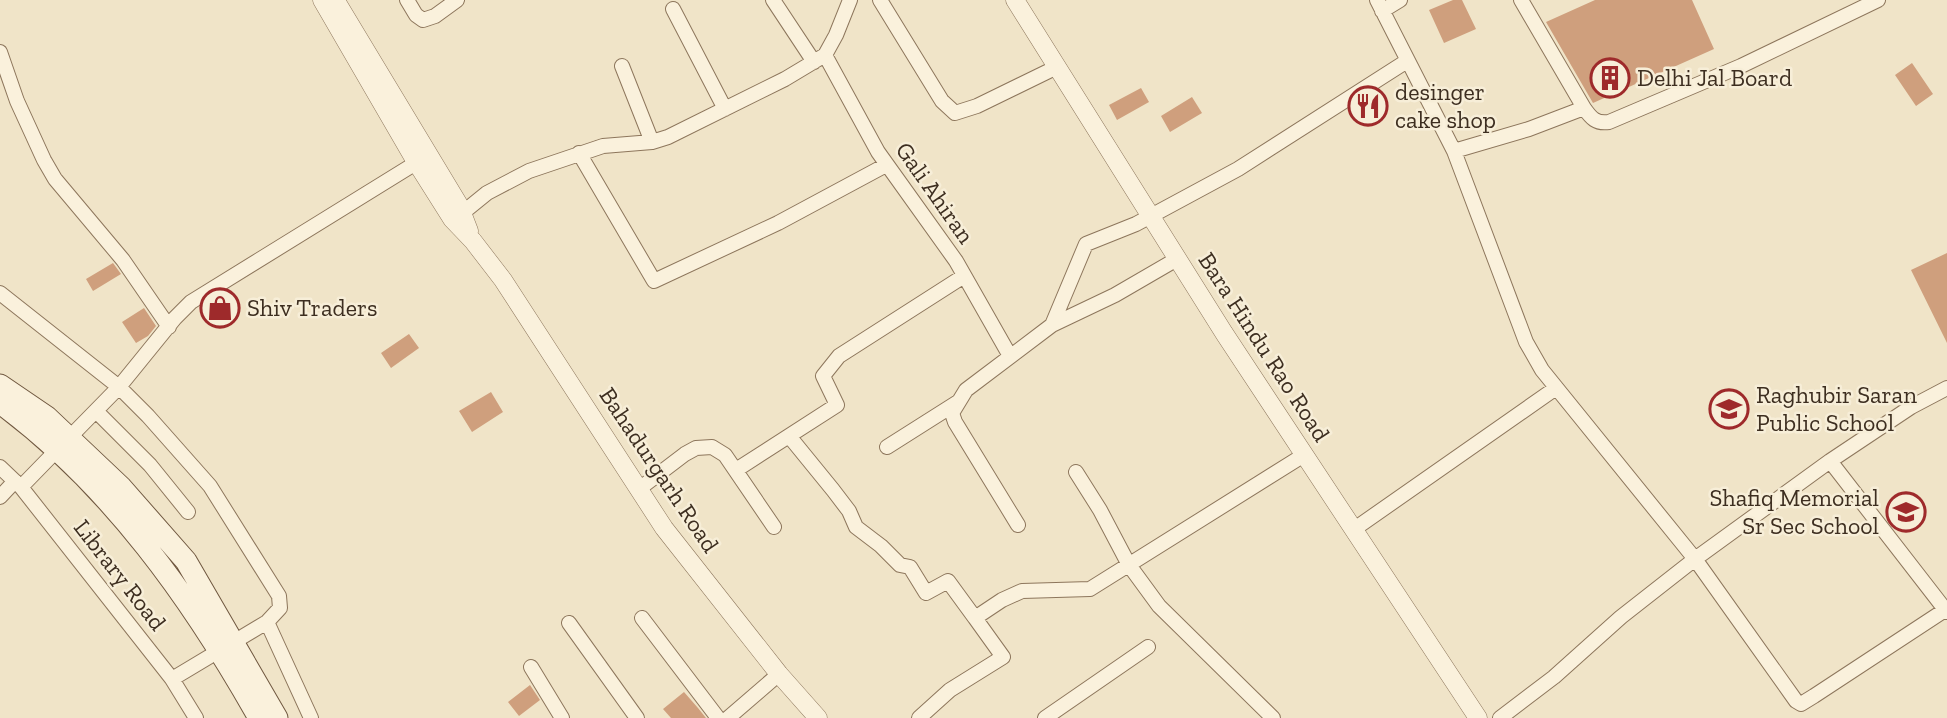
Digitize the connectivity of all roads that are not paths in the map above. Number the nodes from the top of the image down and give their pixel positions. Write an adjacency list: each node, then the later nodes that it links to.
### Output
1 (322, 0): 25 (street, Bahadurgarh Road)
2 (335, 0): 25 (street, Bahadurgarh Road)
3 (407, 0): 4 (street)
4 (457, 0)
5 (773, 0): 15 (street, Gali Ahiran)
6 (850, 0): 15 (street)
7 (880, 0): 18 (street)
8 (1015, 0): 18 (street, Bara Hindu Rao Road)
9 (1399, 0): 12 (street)
10 (1521, 0): 20 (street)
11 (1878, 0): 20 (street)
12 (1379, 5): 16 (street)
13 (673, 9): 21 (street)
14 (0, 52): 19 (street)
15 (820, 59): 21 (street); 26 (street, Gali Ahiran)
16 (1407, 61): 23 (street); 27 (street)
17 (622, 66): 22 (street)
18 (1057, 67): 27 (street, Bara Hindu Rao Road)
19 (4, 79): 33 (street)
20 (1584, 108): 23 (street)
21 (724, 109): 22 (street)
22 (652, 142): 24 (street)
23 (1454, 151): 37 (street)
24 (579, 153): 26 (street); 28 (street)
25 (422, 159): 28 (street, Bahadurgarh Road); 33 (street)
26 (886, 164): 30 (street, Gali Ahiran)
27 (1150, 216): 29 (street, Bara Hindu Rao Road); 32 (street)
28 (458, 217): 51 (street, Bahadurgarh Road)
29 (1178, 260): 32 (street); 45 (street, Bara Hindu Rao Road)
30 (964, 276): 34 (street, Gali Ahiran); 42 (street)
31 (0, 293): 36 (street)
32 (1052, 326): 34 (street)
33 (169, 327): 36 (street)
34 (1010, 356): 39 (street)
35 (0, 385): 43 (main road)
36 (119, 387): 41 (street); 62 (street)
37 (1556, 388): 56 (street); 57 (street)
38 (1947, 388): 46 (street)
39 (958, 402): 44 (street); 54 (street)
40 (0, 403): 43 (main road)
41 (96, 411): 43 (street); 53 (street)
42 (789, 436): 48 (street); 61 (street)
43 (63, 444): 50 (street); 64 (main road)
44 (887, 447)
45 (1304, 455): 56 (street, Bara Hindu Rao Road); 58 (street)
46 (1830, 461): 57 (street); 59 (street)
47 (0, 467): 50 (street, Library Road)
48 (736, 470): 51 (street); 55 (street)
49 (1076, 472): 58 (street)
50 (18, 484): 52 (street); 68 (street, Library Road)
51 (639, 489): 67 (street, Bahadurgarh Road)
52 (0, 497)
53 (188, 512)
54 (1018, 526)
55 (774, 527)
56 (1353, 530): 81 (street, Bara Hindu Rao Road)
57 (1696, 559): 59 (street); 82 (street)
58 (1129, 565): 61 (street); 80 (street)
59 (1946, 611)
60 (642, 618): 75 (street)
61 (975, 618): 78 (street)
62 (267, 622): 64 (street); 72 (street)
63 (569, 623): 74 (street)
64 (227, 646): 68 (street); 70 (main road); 71 (main road)
65 (1148, 647): 79 (street)
66 (531, 667): 73 (street)
67 (779, 674): 76 (street); 77 (street, Bahadurgarh Road)
68 (172, 679): 69 (street, Library Road)
69 (196, 718)
70 (259, 718)
71 (277, 718)
72 (312, 718)
73 (562, 718)
74 (637, 718)
75 (718, 718)
76 (728, 718)
77 (818, 718)
78 (919, 718)
79 (1045, 718)
80 (1273, 718)
81 (1478, 718)
82 (1500, 718)

